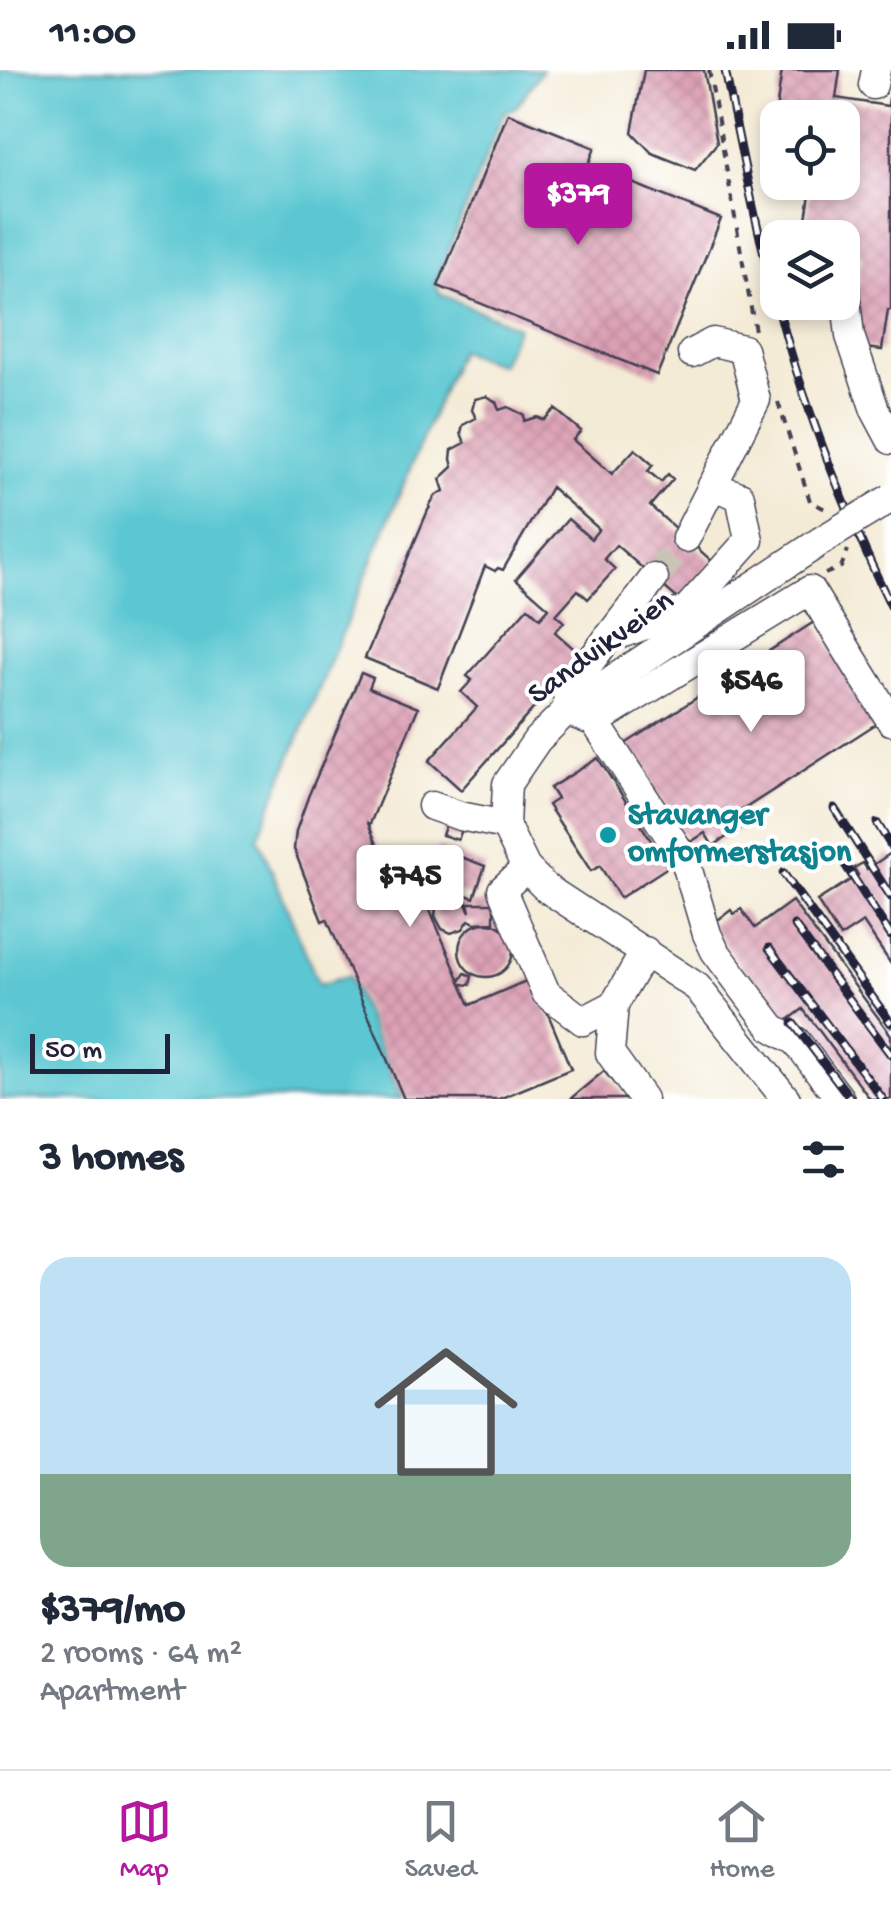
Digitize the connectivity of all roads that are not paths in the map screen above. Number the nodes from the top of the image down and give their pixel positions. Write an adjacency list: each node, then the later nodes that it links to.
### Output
1 (848, 320): 3 (street)
2 (692, 352): 5 (street)
3 (883, 405): 4 (street)
4 (891, 440)
5 (712, 486): 7 (street); 9 (street)
6 (891, 498): 10 (street, Sandvikveien, bridge)
7 (686, 538)
8 (654, 578): 9 (street)
9 (607, 639): 10 (street)
10 (567, 710): 12 (street); 14 (street, Sandvikveien)
11 (891, 721): 12 (street)
12 (595, 722): 20 (street)
13 (432, 806): 14 (street)
14 (505, 825): 15 (street)
15 (526, 868): 16 (street); 17 (street)
16 (644, 951): 17 (street); 19 (street)
17 (614, 1005): 18 (street)
18 (644, 1099)
19 (786, 1099)
20 (840, 1099)

